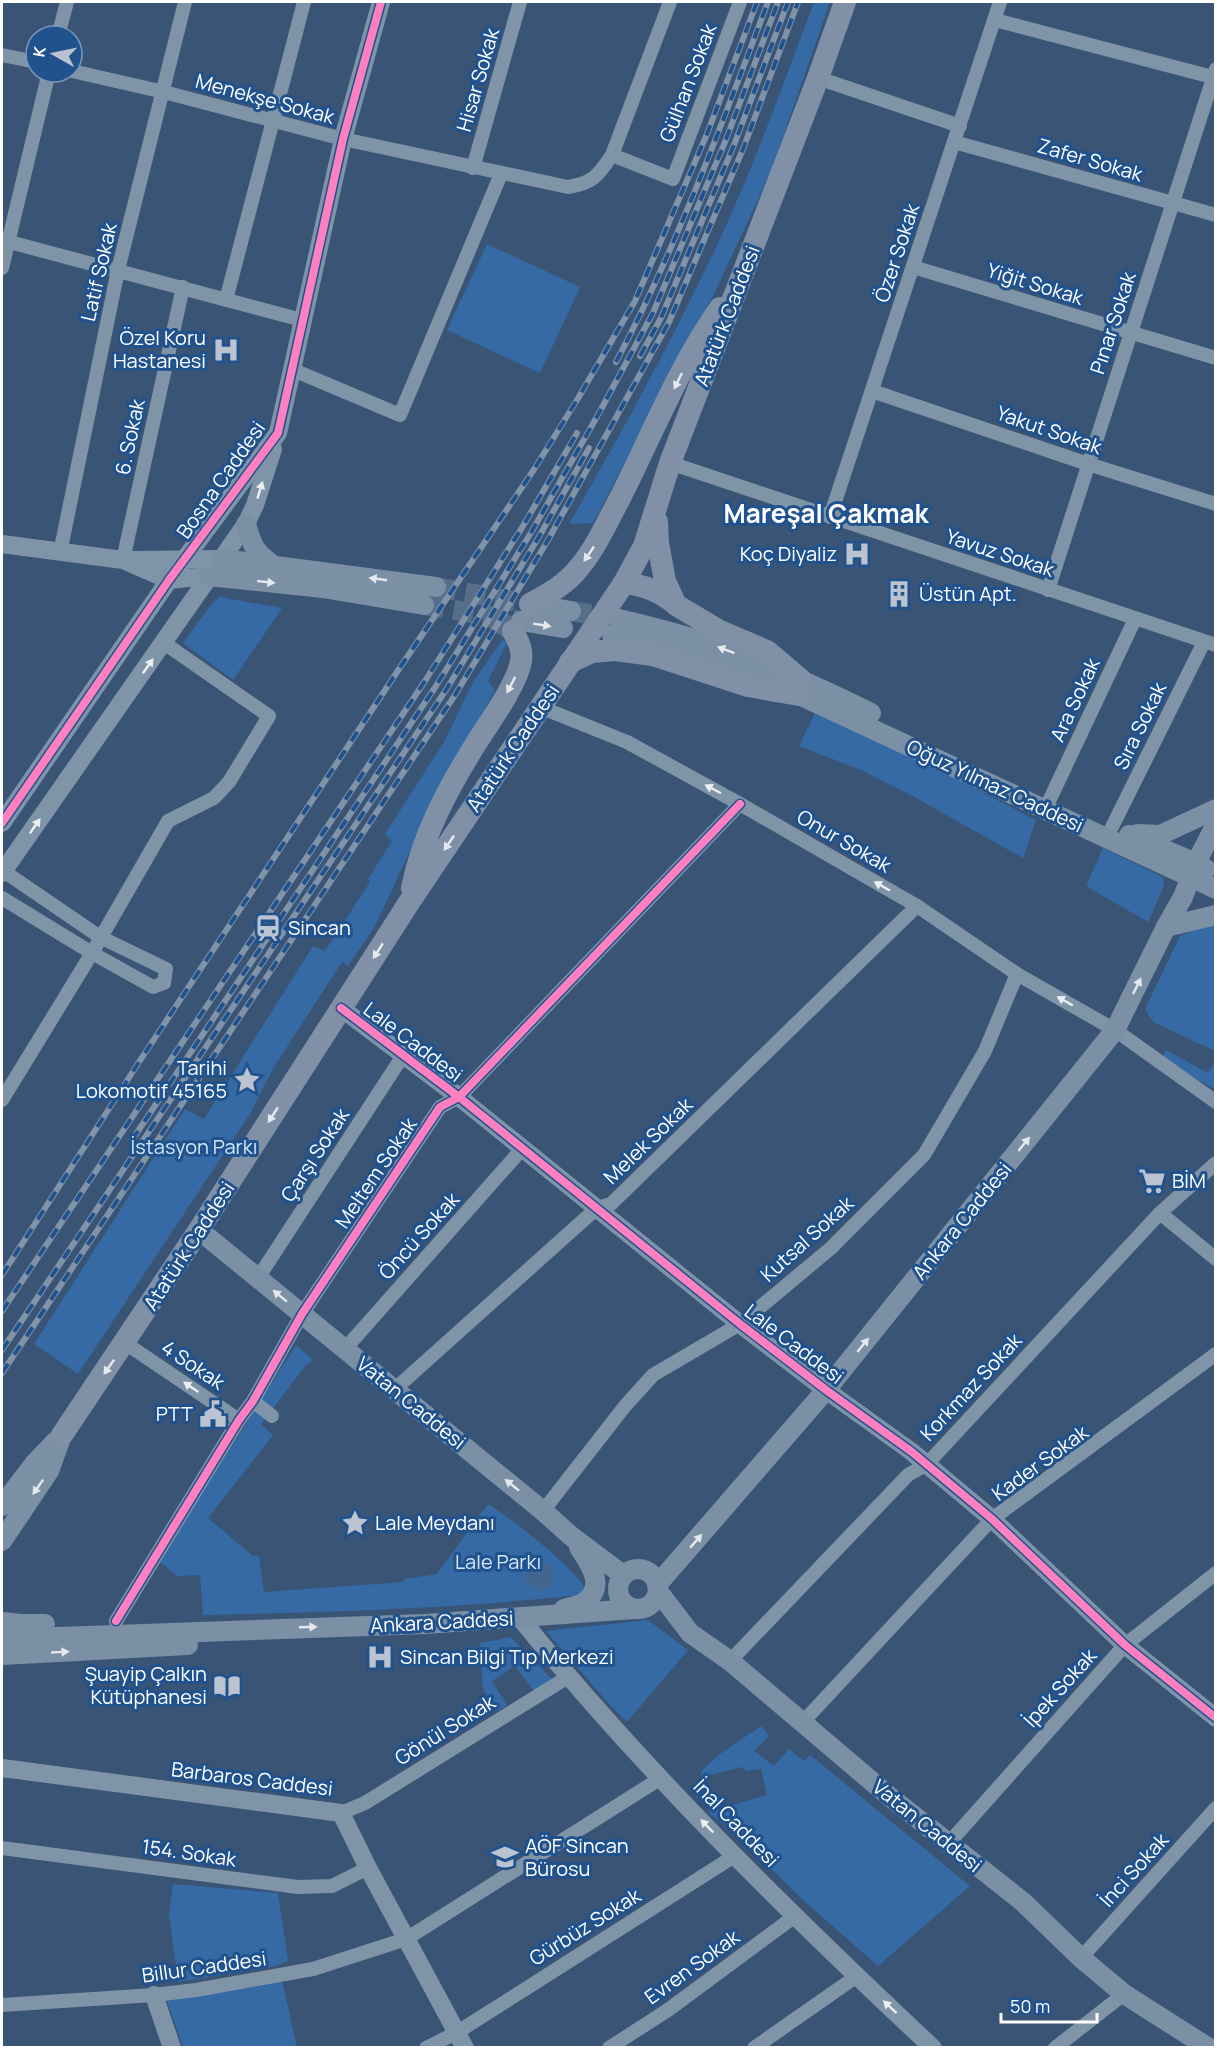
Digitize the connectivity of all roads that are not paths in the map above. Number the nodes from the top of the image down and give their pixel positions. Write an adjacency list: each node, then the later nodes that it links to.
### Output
1 (66, 2): 11 (street)
2 (185, 2): 18 (street, Latif Sokak)
3 (304, 2): 19 (street)
4 (381, 2): 21 (street, Bosna Caddesi)
5 (520, 2): 24 (street, Hisar Sokak)
6 (670, 2): 23 (street)
7 (740, 2): 23 (street, Gülhan Sokak)
8 (845, 2): 16 (main road, Atatürk Caddesi)
9 (1000, 2): 10 (street, Özer Sokak)
10 (995, 20): 15 (street); 20 (street, Özer Sokak)
11 (61, 24)
12 (2, 55): 13 (street)
13 (24, 60)
14 (84, 73): 18 (street, Menekşe Sokak)
15 (1214, 75): 26 (street, Pınar Sokak)
16 (818, 78): 20 (street); 32 (main road, Atatürk Caddesi)
17 (46, 84): 28 (street)
18 (164, 92): 19 (street, Menekşe Sokak); 31 (street, Latif Sokak)
19 (272, 121): 21 (street, Menekşe Sokak); 34 (street)
20 (960, 126): 22 (street, Özer Sokak)
21 (343, 139): 24 (street, Menekşe Sokak); 35 (street, Bosna Caddesi)
22 (954, 142): 26 (street, Zafer Sokak); 29 (street, Özer Sokak)
23 (612, 155): 25 (street, Menekşe Sokak)
24 (473, 168): 25 (street, Menekşe Sokak)
25 (501, 174): 38 (street)
26 (1172, 204): 27 (street, Zafer Sokak); 36 (street, Pınar Sokak)
27 (1215, 215)
28 (5, 241): 30 (street); 31 (street)
29 (913, 267): 36 (street, Yiğit Sokak); 39 (street, Özer Sokak)
30 (2, 268)
31 (118, 270): 33 (street); 48 (street, Latif Sokak)
32 (742, 277): 41 (main road, Atatürk Caddesi); 60 (main road, one-way to 60)
33 (183, 287): 34 (street); 50 (street, 6. Sokak)
34 (226, 300): 35 (street)
35 (302, 320): 38 (street, Bosna Caddesi)
36 (1130, 334): 37 (street, Yiğit Sokak); 42 (street, Pınar Sokak)
37 (1215, 358)
38 (291, 369): 40 (street, Bosna Caddesi)
39 (872, 391): 42 (street, Yakut Sokak); 45 (street, Özer Sokak)
40 (278, 433): 46 (street, one-way to 40); 51 (street, Bosna Caddesi)
41 (670, 463): 44 (main road, Atatürk Caddesi); 45 (street, Yavuz Sokak)
42 (1088, 464): 43 (street, Yakut Sokak); 57 (street, Pınar Sokak)
43 (1215, 504)
44 (658, 505): 55 (main road, Atatürk Caddesi); 59 (main road)
45 (830, 517): 57 (street, Yavuz Sokak)
46 (246, 524): 49 (street); 52 (main road)
47 (2, 544): 48 (street)
48 (60, 553): 50 (street)
49 (222, 559): 51 (street); 52 (main road); 53 (street)
50 (123, 560): 51 (street); 54 (street)
51 (185, 561): 54 (street, Bosna Caddesi)
52 (273, 565): 56 (main road, one-way to 52)
53 (208, 576): 54 (street); 58 (main road, one-way to 58); 64 (street)
54 (169, 580): 73 (street, Bosna Caddesi)
55 (624, 583): 59 (main road); 66 (main road, Atatürk Caddesi)
56 (436, 587)
57 (1048, 590): 61 (street, Yavuz Sokak)
58 (424, 605)
59 (676, 606): 67 (main road)
60 (521, 619): 62 (main road); 81 (main road, one-way to 81)
61 (1135, 619): 65 (street, Yavuz Sokak); 69 (street, Ara Sokak)
62 (567, 620)
63 (616, 627): 67 (main road)
64 (164, 643): 77 (street, one-way to 64); 85 (street)
65 (1210, 643): 75 (street, Sıra Sokak)
66 (570, 662): 67 (main road); 68 (main road, Atatürk Caddesi)
67 (800, 687): 69 (main road, Oğuz Yılmaz Caddesi); 76 (main road, Oğuz Yılmaz Caddesi)
68 (540, 707): 70 (street, Onur Sokak, one-way to 68); 81 (main road, Atatürk Caddesi, one-way to 81)
69 (1050, 799): 75 (main road, Oğuz Yılmaz Caddesi)
70 (740, 804): 82 (street, Onur Sokak, one-way to 70); 91 (street, Meltem Sokak)
71 (1215, 809): 75 (main road)
72 (1215, 818): 76 (main road, Ankara Caddesi)
73 (2, 823)
74 (1215, 824): 76 (main road, Ankara Caddesi)
75 (1118, 830): 76 (main road, Oğuz Yılmaz Caddesi)
76 (1188, 867): 78 (main road); 79 (main road); 84 (main road, Ankara Caddesi)
77 (2, 872): 85 (street)
78 (1215, 875)
79 (1215, 889)
80 (2, 898): 86 (street)
81 (410, 901): 88 (main road, Atatürk Caddesi, one-way to 88)
82 (917, 906): 87 (street, Onur Sokak); 96 (street, Melek Sokak)
83 (1215, 915): 84 (main road)
84 (1166, 927): 89 (main road, Ankara Caddesi, one-way to 84)
85 (100, 937): 86 (street); 86 (street)
86 (92, 953): 92 (street)
87 (1017, 974): 89 (street, Onur Sokak, one-way to 87); 102 (street, Kutsal Sokak)
88 (341, 1008): 90 (street, Lale Caddesi); 98 (main road, Atatürk Caddesi, one-way to 98)
89 (1115, 1030): 93 (street, Onur Sokak); 107 (main road, Ankara Caddesi, one-way to 89)
90 (404, 1054): 91 (street, Lale Caddesi); 100 (street, Çarşı Sokak)
91 (459, 1097): 94 (street, Lale Caddesi); 101 (street, Meltem Sokak)
92 (2, 1100)
93 (1215, 1102)
94 (522, 1149): 96 (street, Lale Caddesi); 104 (street, Öncü Sokak)
95 (1215, 1163): 97 (street, Korkmaz Sokak)
96 (597, 1208): 102 (street, Lale Caddesi); 106 (street, Melek Sokak)
97 (1160, 1213): 99 (street); 112 (street, Korkmaz Sokak)
98 (199, 1230): 100 (main road, Vatan Caddesi); 103 (main road, Atatürk Caddesi)
99 (1215, 1259)
100 (258, 1278): 101 (main road, Vatan Caddesi, one-way to 100)
101 (302, 1314): 104 (main road, Vatan Caddesi); 108 (street, Meltem Sokak)
102 (740, 1324): 107 (street, Lale Caddesi); 114 (street, Kutsal Sokak)
103 (125, 1343): 110 (street, 4 Sokak, one-way to 103); 111 (main road, Atatürk Caddesi, one-way to 111)
104 (345, 1349): 106 (main road, Vatan Caddesi)
105 (1215, 1354): 115 (street, Kader Sokak)
106 (395, 1389): 114 (main road, Vatan Caddesi, one-way to 106)
107 (826, 1390): 112 (street, Lale Caddesi); 120 (main road, Ankara Caddesi, one-way to 107)
108 (253, 1401): 109 (street); 110 (street, Meltem Sokak)
109 (272, 1416)
110 (239, 1420): 124 (street, Meltem Sokak)
111 (62, 1435): 113 (main road); 117 (main road, one-way to 117)
112 (927, 1464): 115 (street, Lale Caddesi); 131 (street, Korkmaz Sokak)
113 (2, 1506)
114 (543, 1510): 116 (main road, Vatan Caddesi)
115 (992, 1519): 129 (street, Lale Caddesi); 134 (street, Kader Sokak)
116 (571, 1536): 119 (main road, Vatan Caddesi); 122 (main road)
117 (2, 1540)
118 (1215, 1573): 129 (street, İpek Sokak)
119 (623, 1575): 120 (main road); 121 (main road)
120 (657, 1588): 121 (main road); 127 (main road, Vatan Caddesi)
121 (638, 1609): 122 (main road, Ankara Caddesi); 127 (main road)
122 (548, 1616): 123 (main road, Ankara Caddesi)
123 (520, 1618): 126 (main road, Ankara Caddesi, one-way to 123); 132 (street, İnal Caddesi)
124 (116, 1621): 125 (main road); 126 (main road)
125 (2, 1622)
126 (249, 1629): 128 (main road, Ankara Caddesi); 130 (main road, one-way to 126)
127 (690, 1633): 131 (main road, Vatan Caddesi)
128 (2, 1639)
129 (1125, 1645): 133 (street, Lale Caddesi); 139 (street, İpek Sokak)
130 (2, 1655)
131 (730, 1662): 134 (main road, Vatan Caddesi)
132 (568, 1677): 136 (street, İnal Caddesi); 138 (street, Gönül Sokak)
133 (1215, 1718)
134 (802, 1723): 139 (main road, Vatan Caddesi)
135 (2, 1768): 138 (street, Barbaros Caddesi)
136 (661, 1778): 141 (street, İnal Caddesi, one-way to 136); 144 (street, Billur Caddesi)
137 (1215, 1808): 145 (street, İnci Sokak)
138 (341, 1813): 142 (street, Barbaros Caddesi)
139 (948, 1844): 145 (main road, Vatan Caddesi)
140 (2, 1848): 142 (street, 154. Sokak)
141 (736, 1856): 143 (street, İnal Caddesi); 150 (street, Gürbüz Sokak)
142 (368, 1868): 144 (street, Barbaros Caddesi)
143 (795, 1916): 146 (street, İnal Caddesi); 153 (street, Evren Sokak)
144 (406, 1939): 148 (street, Billur Caddesi); 150 (street, Barbaros Caddesi)
145 (1081, 1958): 147 (main road, Vatan Caddesi)
146 (857, 1976): 154 (street); 155 (street, İnal Caddesi, one-way to 146)
147 (1124, 1994): 156 (street); 157 (main road, Vatan Caddesi)
148 (154, 1995): 149 (street, Billur Caddesi); 151 (street)
149 (2, 2005)
150 (460, 2040): 152 (street, Gürbüz Sokak)
151 (172, 2048)
152 (426, 2048)
153 (609, 2048)
154 (754, 2048)
155 (933, 2048)
156 (1056, 2048)
157 (1209, 2048)

